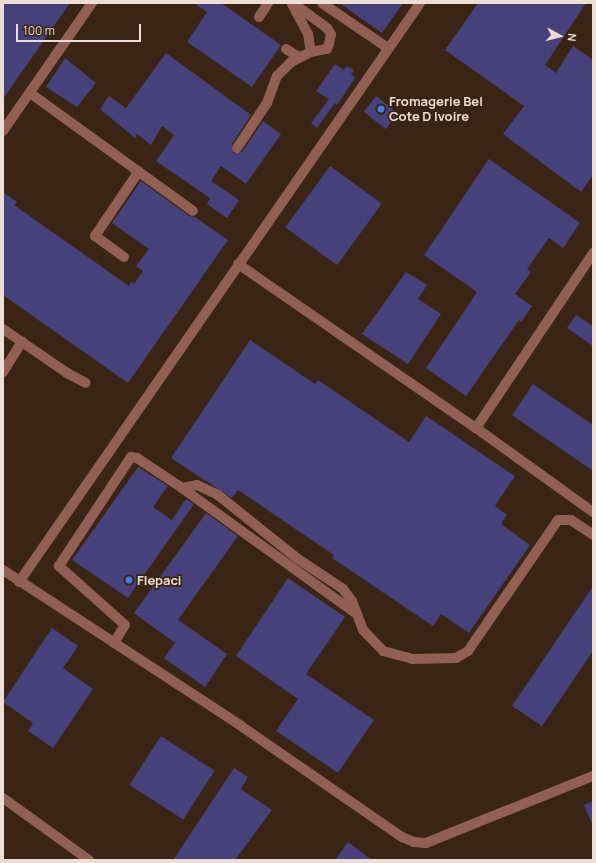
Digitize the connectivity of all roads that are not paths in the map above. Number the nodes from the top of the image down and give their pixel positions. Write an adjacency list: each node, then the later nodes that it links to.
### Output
1 (92, 3): 11 (lane)
2 (268, 3): 6 (lane)
3 (292, 3): 9 (lane); 9 (lane)
4 (322, 3): 7 (lane)
5 (420, 3): 7 (lane)
6 (259, 17)
7 (388, 48): 18 (lane)
8 (286, 49): 10 (lane)
9 (311, 52): 10 (lane)
10 (299, 57): 13 (lane)
11 (30, 93): 12 (lane); 14 (lane)
12 (3, 131)
13 (237, 148)
14 (139, 171): 15 (lane); 17 (lane)
15 (193, 211)
16 (593, 253): 23 (lane)
17 (124, 257)
18 (238, 264): 23 (lane); 28 (lane)
19 (3, 329): 20 (lane)
20 (22, 342): 21 (lane); 22 (lane)
21 (3, 372)
22 (86, 383)
23 (476, 428): 25 (lane)
24 (182, 488): 29 (lane); 29 (lane); 30 (lane)
25 (593, 512)
26 (593, 535): 29 (lane)
27 (3, 570): 28 (lane)
28 (20, 582): 30 (lane)
29 (354, 612)
30 (114, 643): 31 (lane)
31 (593, 776)
32 (3, 798): 33 (lane)
33 (89, 860)

